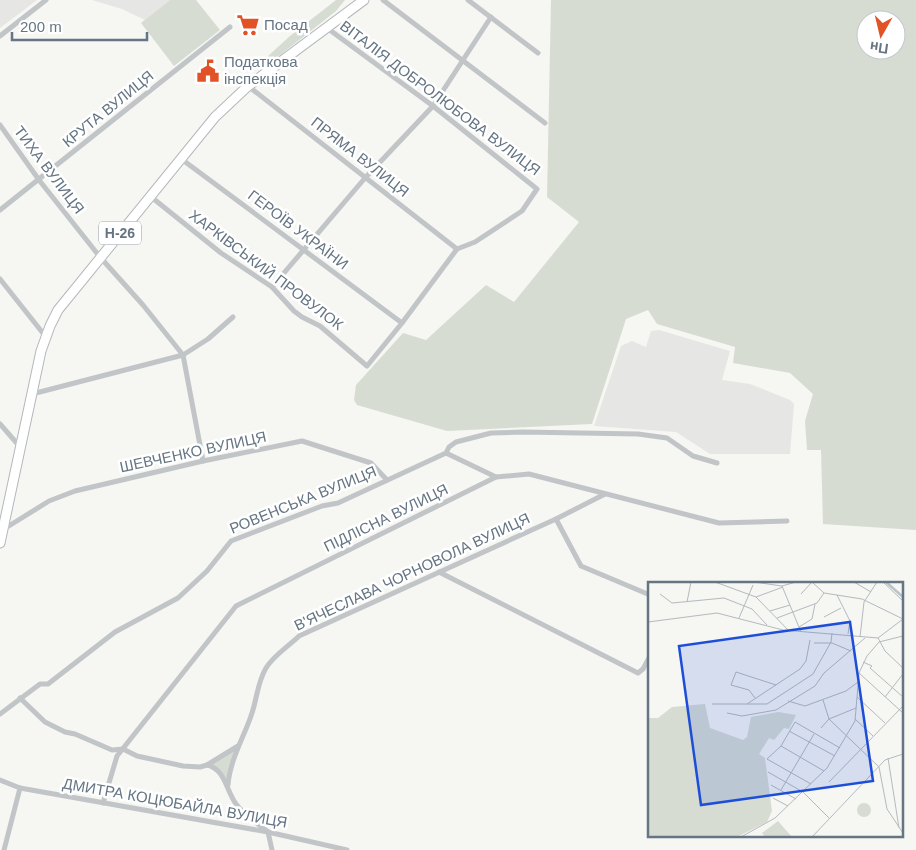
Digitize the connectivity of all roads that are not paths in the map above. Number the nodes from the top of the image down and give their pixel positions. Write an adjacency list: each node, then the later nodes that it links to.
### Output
1 (46, 0): 8 (street)
2 (364, 0): 7 (main road, Н-26)
3 (383, 0): 10 (street)
4 (468, 0): 5 (street)
5 (491, 17): 9 (street); 10 (street)
6 (230, 27): 17 (street, КРУТА ВУЛИЦЯ)
7 (327, 28): 11 (main road, Н-26); 12 (street, ВІТАЛІЯ ДОБРОЛЮБОВА ВУЛИЦЯ)
8 (0, 36)
9 (538, 53)
10 (462, 60): 12 (street); 13 (street)
11 (248, 86): 15 (main road, Н-26); 16 (street, ПРЯМА ВУЛИЦЯ)
12 (433, 106): 16 (street); 20 (street, ВІТАЛІЯ ДОБРОЛЮБОВА ВУЛИЦЯ)
13 (545, 123)
14 (0, 125): 17 (street, ТИХА ВУЛИЦЯ)
15 (180, 158): 18 (main road, Н-26); 21 (street, ГЕРОЇВ УКРАЇНИ)
16 (366, 178): 20 (street, ПРЯМА ВУЛИЦЯ); 21 (street)
17 (39, 180): 19 (street, КРУТА ВУЛИЦЯ); 22 (street, ТИХА ВУЛИЦЯ)
18 (150, 196): 22 (main road, Н-26); 24 (street, ХАРКІВСЬКИЙ ПРОВУЛОК)
19 (0, 210)
20 (457, 249): 26 (street)
21 (303, 250): 24 (street); 26 (street, ГЕРОЇВ УКРАЇНИ)
22 (100, 257): 27 (main road, Н-26); 28 (street, ТИХА ВУЛИЦЯ)
23 (0, 279): 27 (street)
24 (272, 287): 26 (street, ХАРКІВСЬКИЙ ПРОВУЛОК)
25 (233, 317): 28 (street)
26 (402, 323)
27 (46, 337): 29 (main road, Н-26)
28 (182, 355): 29 (street); 33 (street, ТИХА ВУЛИЦЯ)
29 (32, 394): 31 (main road, Н-26)
30 (0, 424): 31 (street)
31 (20, 448): 40 (main road, Н-26)
32 (446, 453): 34 (street, РОВЕНСЬКА ВУЛИЦЯ); 35 (street); 36 (street, РОВЕНСЬКА ВУЛИЦЯ)
33 (203, 460): 36 (street, ШЕВЧЕНКО ВУЛИЦЯ); 40 (street, ШЕВЧЕНКО ВУЛИЦЯ)
34 (717, 463)
35 (496, 477): 37 (street, ПІДЛІСНА ВУЛИЦЯ); 48 (street, ПІДЛІСНА ВУЛИЦЯ)
36 (388, 480): 45 (street, РОВЕНСЬКА ВУЛИЦЯ)
37 (606, 493): 38 (street, В'ЯЧЕСЛАВА ЧОРНОВОЛА ВУЛИЦЯ); 39 (street, ПІДЛІСНА ВУЛИЦЯ)
38 (556, 519): 42 (street, В'ЯЧЕСЛАВА ЧОРНОВОЛА ВУЛИЦЯ); 43 (street)
39 (787, 521)
40 (3, 530): 41 (main road, Н-26)
41 (0, 543)
42 (439, 572): 44 (street); 47 (street, В'ЯЧЕСЛАВА ЧОРНОВОЛА ВУЛИЦЯ)
43 (648, 594)
44 (648, 660)
45 (20, 698): 46 (street, РОВЕНСЬКА ВУЛИЦЯ); 48 (street)
46 (0, 714)
47 (238, 745): 49 (street); 51 (street, В'ЯЧЕСЛАВА ЧОРНОВОЛА ВУЛИЦЯ)
48 (123, 749): 49 (street); 53 (street, ПІДЛІСНА ВУЛИЦЯ)
49 (207, 765): 51 (street)
50 (0, 780): 52 (street, ДМИТРА КОЦЮБАЙЛА ВУЛИЦЯ)
51 (228, 785): 54 (street)
52 (20, 788): 53 (street, ДМИТРА КОЦЮБАЙЛА ВУЛИЦЯ); 56 (street)
53 (103, 803): 54 (street, ДМИТРА КОЦЮБАЙЛА ВУЛИЦЯ)
54 (268, 832): 55 (street, ДМИТРА КОЦЮБАЙЛА ВУЛИЦЯ); 57 (street)
55 (333, 848): 58 (street, ДМИТРА КОЦЮБАЙЛА ВУЛИЦЯ)
56 (4, 850)
57 (272, 850)
58 (346, 850)

